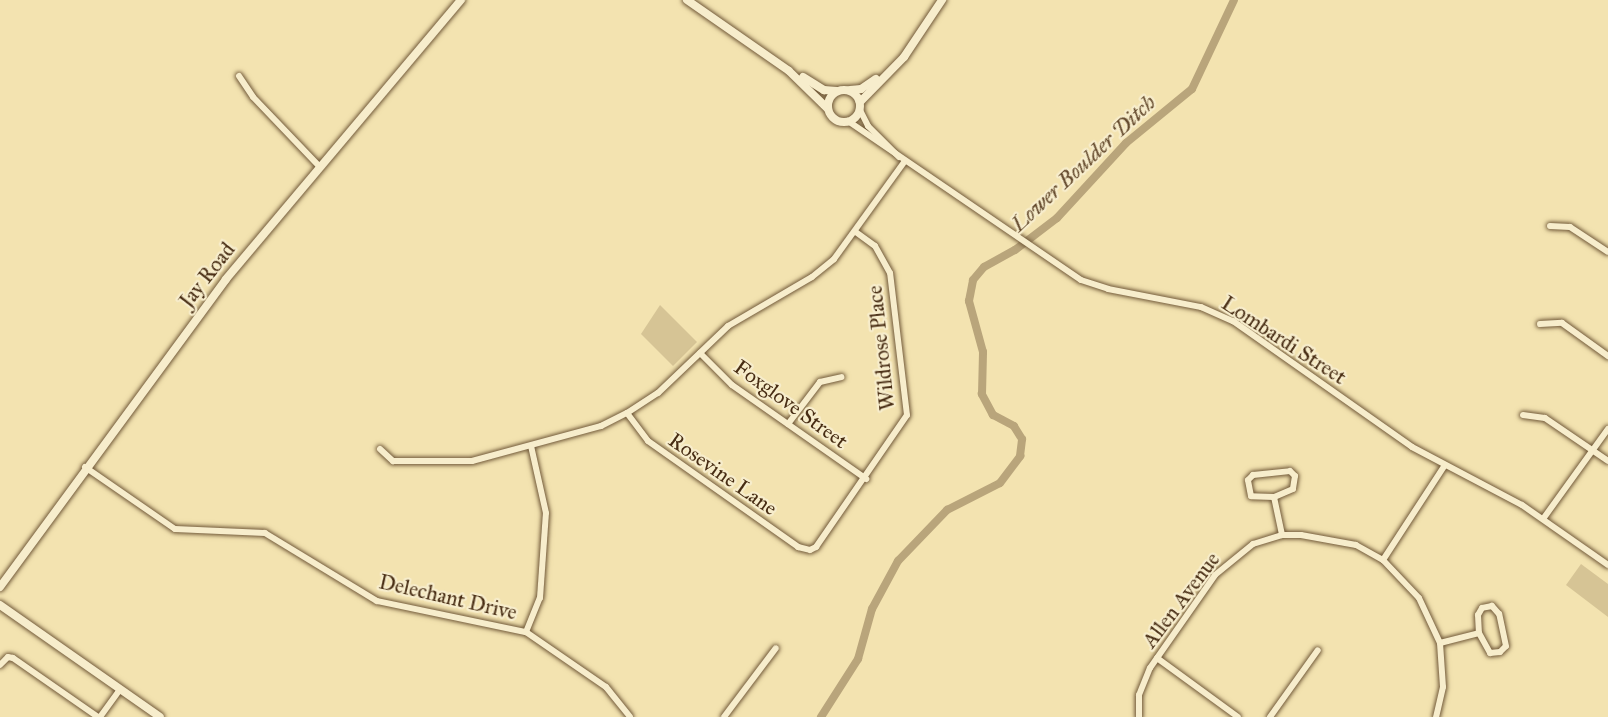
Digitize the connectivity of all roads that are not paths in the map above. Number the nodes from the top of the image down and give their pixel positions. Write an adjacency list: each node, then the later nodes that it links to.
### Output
1 (461, 0): 12 (street, Jay Road)
2 (687, 0): 5 (street)
3 (942, 0): 4 (street)
4 (906, 50): 7 (street); 8 (street)
5 (789, 72): 7 (street); 9 (street)
6 (239, 76): 12 (street)
7 (843, 91): 8 (street); 9 (street)
8 (860, 106): 10 (street); 11 (street, Lombardi Street)
9 (828, 109): 10 (street)
10 (848, 122): 11 (street, Lombardi Street)
11 (902, 159): 14 (street); 28 (street, Lombardi Street)
12 (319, 166): 29 (street, Jay Road)
13 (1550, 226): 15 (street)
14 (856, 232): 17 (street); 30 (street, Wildrose Place)
15 (1608, 252)
16 (1540, 324): 18 (street)
17 (700, 353): 20 (street); 22 (street, Foxglove Street)
18 (1608, 356)
19 (841, 377): 22 (street)
20 (627, 413): 24 (street); 34 (street, Rosevine Lane)
21 (1523, 415): 26 (street)
22 (788, 424): 30 (street, Foxglove Street)
23 (1608, 429): 26 (street)
24 (531, 446): 25 (street); 39 (street)
25 (380, 449)
26 (1593, 450): 27 (street); 32 (street)
27 (1608, 461)
28 (1445, 465): 32 (street, Lombardi Street); 35 (street)
29 (85, 467): 37 (street, Jay Road); 39 (street, Delechant Drive)
30 (866, 479): 34 (street, Wildrose Place)
31 (1274, 497): 31 (street); 33 (street)
32 (1544, 519): 36 (street, Lombardi Street)
33 (1282, 535): 35 (street, Allen Avenue); 44 (street, Allen Avenue)
34 (810, 550)
35 (1383, 560): 41 (street, Allen Avenue)
36 (1608, 565)
37 (0, 587)
38 (0, 605): 46 (street)
39 (526, 632): 49 (street, Delechant Drive)
40 (1479, 633): 40 (street); 41 (street)
41 (1440, 643): 54 (street)
42 (776, 648): 50 (street)
43 (1318, 650): 53 (street)
44 (1157, 658): 51 (street, Allen Avenue); 52 (street)
45 (0, 665): 47 (street)
46 (120, 688): 47 (street); 48 (street)
47 (99, 717)
48 (160, 717)
49 (630, 717)
50 (724, 717)
51 (1139, 717)
52 (1238, 717)
53 (1270, 717)
54 (1436, 717)

